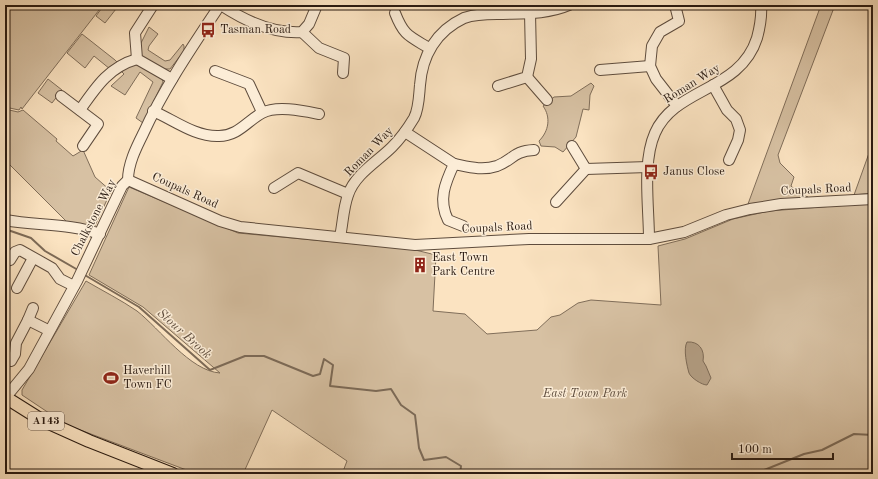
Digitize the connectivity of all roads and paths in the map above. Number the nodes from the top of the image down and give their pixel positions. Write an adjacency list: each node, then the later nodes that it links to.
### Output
1 (153, 5): 12 (street)
2 (220, 5): 10 (street); 18 (street, Chalkstone Way)
3 (317, 5): 10 (street)
4 (569, 5): 9 (street, Roman Way)
5 (675, 5): 13 (street)
6 (761, 5): 19 (street, Roman Way)
7 (476, 10): 9 (street, Roman Way); 11 (street, Roman Way)
8 (395, 13): 11 (street)
9 (530, 13): 17 (street)
10 (302, 32): 16 (street)
11 (429, 48): 28 (street, Roman Way)
12 (137, 59): 18 (street); 24 (street)
13 (650, 66): 14 (street); 23 (street)
14 (600, 70)
15 (215, 71): 26 (street)
16 (343, 73)
17 (527, 77): 20 (street); 22 (street)
18 (172, 79): 25 (street, Chalkstone Way)
19 (713, 85): 23 (street, Roman Way); 32 (street)
20 (498, 86)
21 (61, 96): 24 (street)
22 (547, 100)
23 (677, 106): 34 (street, Roman Way)
24 (80, 110): 29 (street)
25 (153, 111): 26 (street); 36 (street, Chalkstone Way)
26 (262, 112): 27 (street)
27 (319, 114)
28 (405, 132): 33 (street); 38 (street, Roman Way)
29 (82, 146)
30 (572, 146): 35 (street)
31 (534, 150): 33 (street)
32 (729, 160)
33 (454, 164): 42 (street)
34 (648, 168): 35 (street); 45 (street, Roman Way)
35 (586, 169): 40 (street)
36 (128, 180): 43 (street, Chalkstone Way); 44 (street, Coupals Road)
37 (274, 188): 38 (street)
38 (348, 194): 44 (street, Roman Way)
39 (873, 199): 45 (street, Coupals Road)
40 (556, 202)
41 (5, 220): 43 (street)
42 (462, 226)
43 (100, 234): 48 (street, Chalkstone Way)
44 (340, 237): 45 (street, Coupals Road)
45 (649, 239)
46 (34, 258): 47 (street); 48 (street); 49 (street)
47 (5, 261)
48 (75, 283): 52 (street, Chalkstone Way)
49 (17, 288)
50 (33, 308): 51 (street)
51 (28, 320): 52 (street); 53 (street)
52 (48, 330): 54 (street, Chalkstone Way)
53 (11, 361)
54 (6, 397): 55 (main road, A143)
55 (173, 474)

